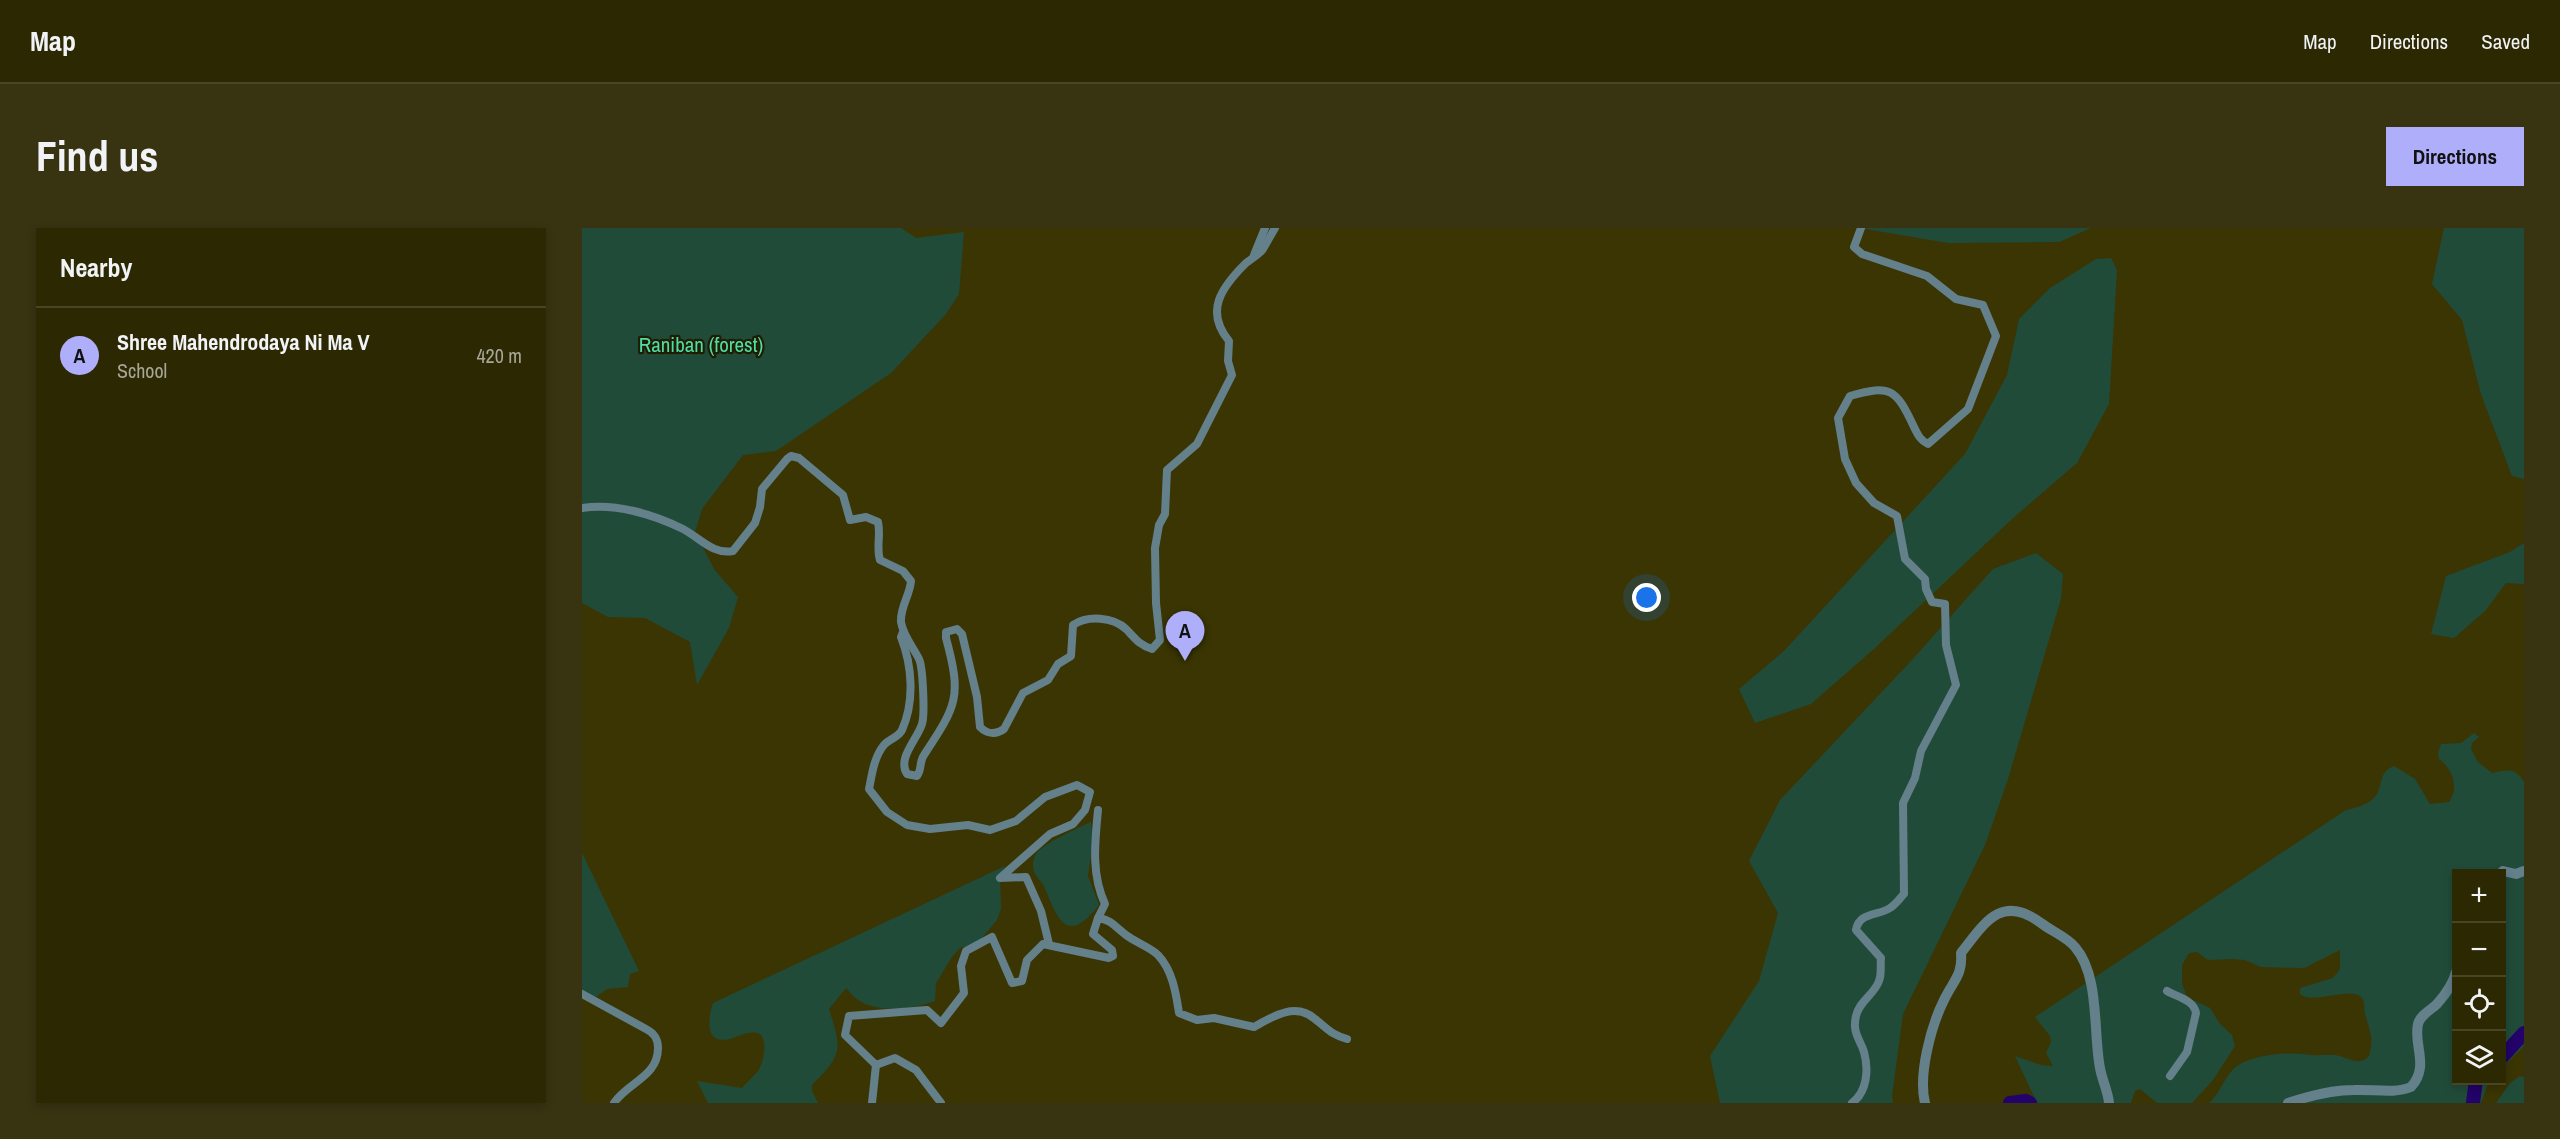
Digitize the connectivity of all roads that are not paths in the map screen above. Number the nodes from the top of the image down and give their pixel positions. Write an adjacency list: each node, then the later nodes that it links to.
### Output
1 (1265, 228): 4 (street)
2 (1275, 228): 4 (street)
3 (1861, 228): 21 (street)
4 (1252, 258): 6 (street)
5 (582, 508): 6 (street)
6 (904, 632): 11 (street)
7 (1098, 810): 10 (street)
8 (2524, 871): 9 (street)
9 (2506, 872)
10 (1098, 918): 11 (street); 15 (street)
11 (1049, 944): 16 (street)
12 (2454, 977): 24 (street)
13 (2167, 991): 17 (street)
14 (582, 994): 18 (street)
15 (1347, 1039)
16 (876, 1065): 19 (street); 20 (street)
17 (2170, 1076)
18 (614, 1103)
19 (872, 1103)
20 (941, 1103)
21 (1852, 1103)
22 (1925, 1103): 23 (street)
23 (2109, 1103)
24 (2288, 1103)

